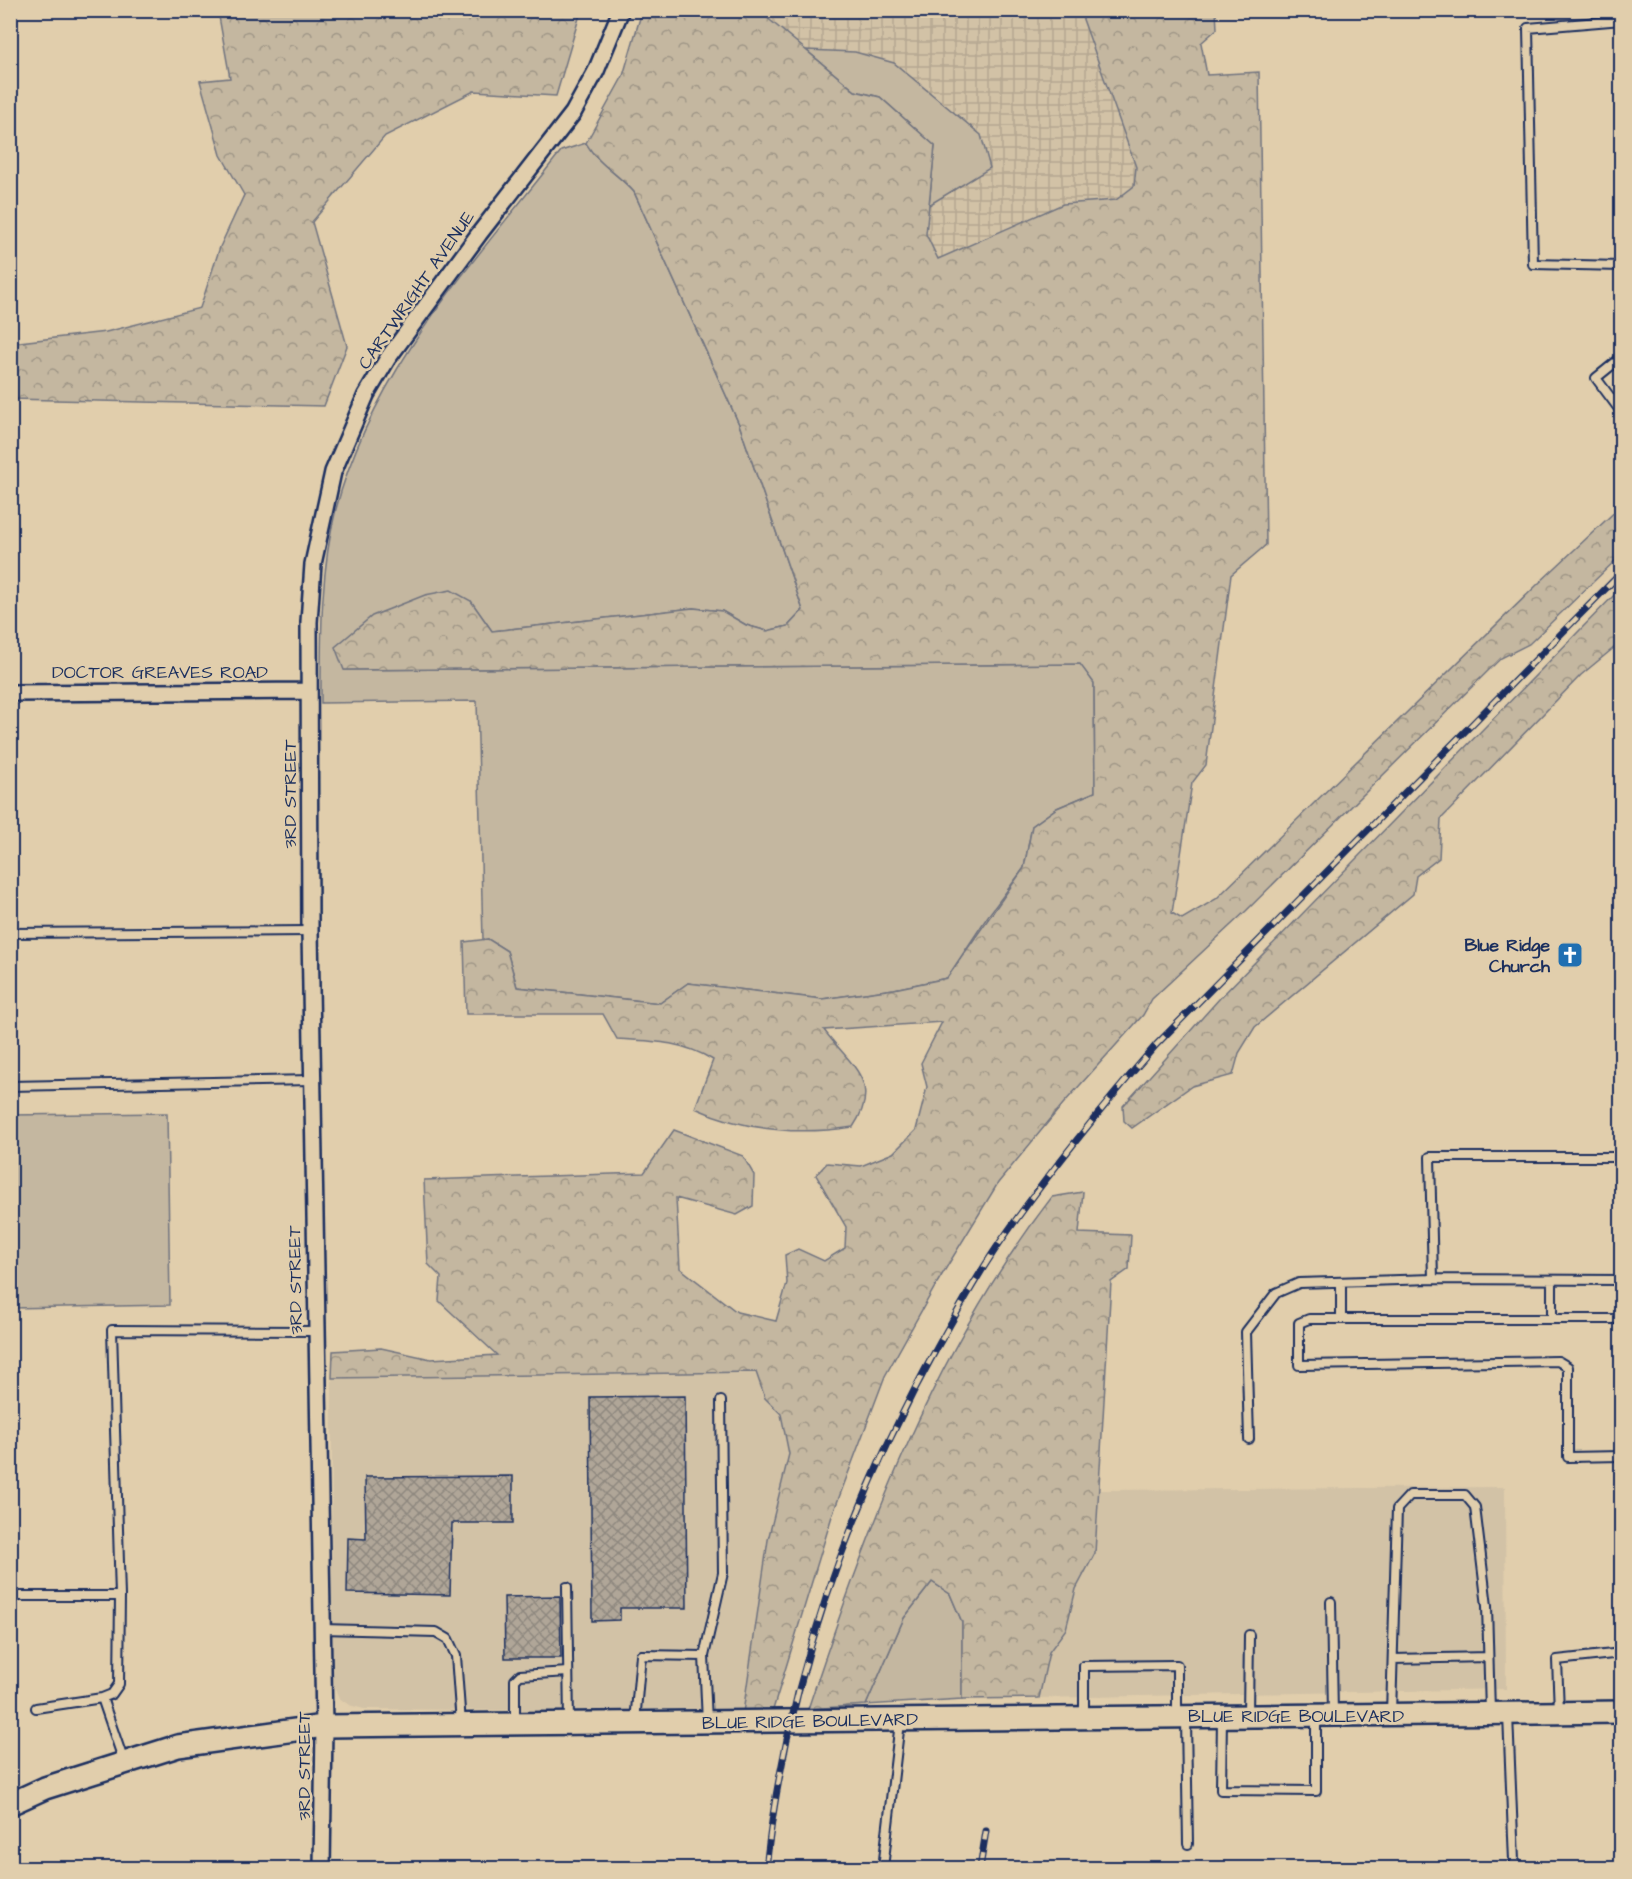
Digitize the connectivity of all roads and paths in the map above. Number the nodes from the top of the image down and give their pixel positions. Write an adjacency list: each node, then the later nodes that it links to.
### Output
1 (621, 10): 6 (street, CARTWRIGHT AVENUE)
2 (1622, 20): 3 (lane)
3 (1622, 266)
4 (1622, 357): 5 (lane)
5 (1622, 413)
6 (309, 691): 7 (street, DOCTOR GREAVES ROAD); 8 (street, 3RD STREET)
7 (10, 693)
8 (310, 931): 9 (lane); 10 (street, 3RD STREET)
9 (10, 933)
10 (312, 1080): 11 (lane); 20 (street, 3RD STREET)
11 (10, 1086)
12 (1622, 1157): 13 (lane)
13 (1433, 1279): 15 (lane); 16 (lane)
14 (1622, 1280): 16 (lane)
15 (1341, 1282): 17 (lane); 22 (lane)
16 (1552, 1282): 18 (lane)
17 (1341, 1319): 18 (lane); 23 (lane)
18 (1552, 1319): 19 (lane)
19 (1622, 1319)
20 (316, 1331): 26 (lane); 28 (street, 3RD STREET)
21 (721, 1401): 31 (lane)
22 (1249, 1439)
23 (1622, 1456)
24 (567, 1587): 34 (lane)
25 (10, 1596): 26 (lane)
26 (120, 1596): 35 (lane)
27 (1331, 1602): 41 (lane)
28 (322, 1629): 50 (lane); 52 (street, 3RD STREET)
29 (1249, 1635): 44 (lane)
30 (1622, 1653): 38 (lane)
31 (704, 1656): 47 (lane); 48 (lane)
32 (1488, 1657): 33 (lane); 33 (lane); 39 (lane)
33 (1393, 1659): 40 (lane)
34 (568, 1672): 49 (lane); 51 (lane)
35 (102, 1698): 36 (lane); 53 (lane)
36 (36, 1708)
37 (1622, 1712): 38 (main road, BLUE RIDGE BOULEVARD)
38 (1559, 1713): 39 (main road, BLUE RIDGE BOULEVARD)
39 (1499, 1714): 40 (main road, BLUE RIDGE BOULEVARD); 58 (lane)
40 (1391, 1715): 41 (main road, BLUE RIDGE BOULEVARD)
41 (1325, 1716): 43 (lane); 44 (main road, BLUE RIDGE BOULEVARD)
42 (1182, 1717): 43 (main road, BLUE RIDGE BOULEVARD); 45 (main road, BLUE RIDGE BOULEVARD); 45 (lane); 55 (lane)
43 (1222, 1717): 44 (main road, BLUE RIDGE BOULEVARD)
44 (1248, 1717)
45 (1084, 1719): 46 (main road, BLUE RIDGE BOULEVARD)
46 (900, 1720): 47 (main road, BLUE RIDGE BOULEVARD); 57 (lane)
47 (707, 1722): 48 (main road, BLUE RIDGE BOULEVARD)
48 (635, 1723): 49 (main road, BLUE RIDGE BOULEVARD)
49 (569, 1724): 51 (main road, BLUE RIDGE BOULEVARD)
50 (461, 1725): 51 (main road, BLUE RIDGE BOULEVARD); 52 (main road, BLUE RIDGE BOULEVARD)
51 (515, 1725)
52 (324, 1726): 53 (main road, BLUE RIDGE BOULEVARD); 56 (street, 3RD STREET)
53 (124, 1762): 54 (main road, BLUE RIDGE BOULEVARD)
54 (14, 1799)
55 (1188, 1844)
56 (322, 1869)
57 (882, 1869)
58 (1520, 1869)

